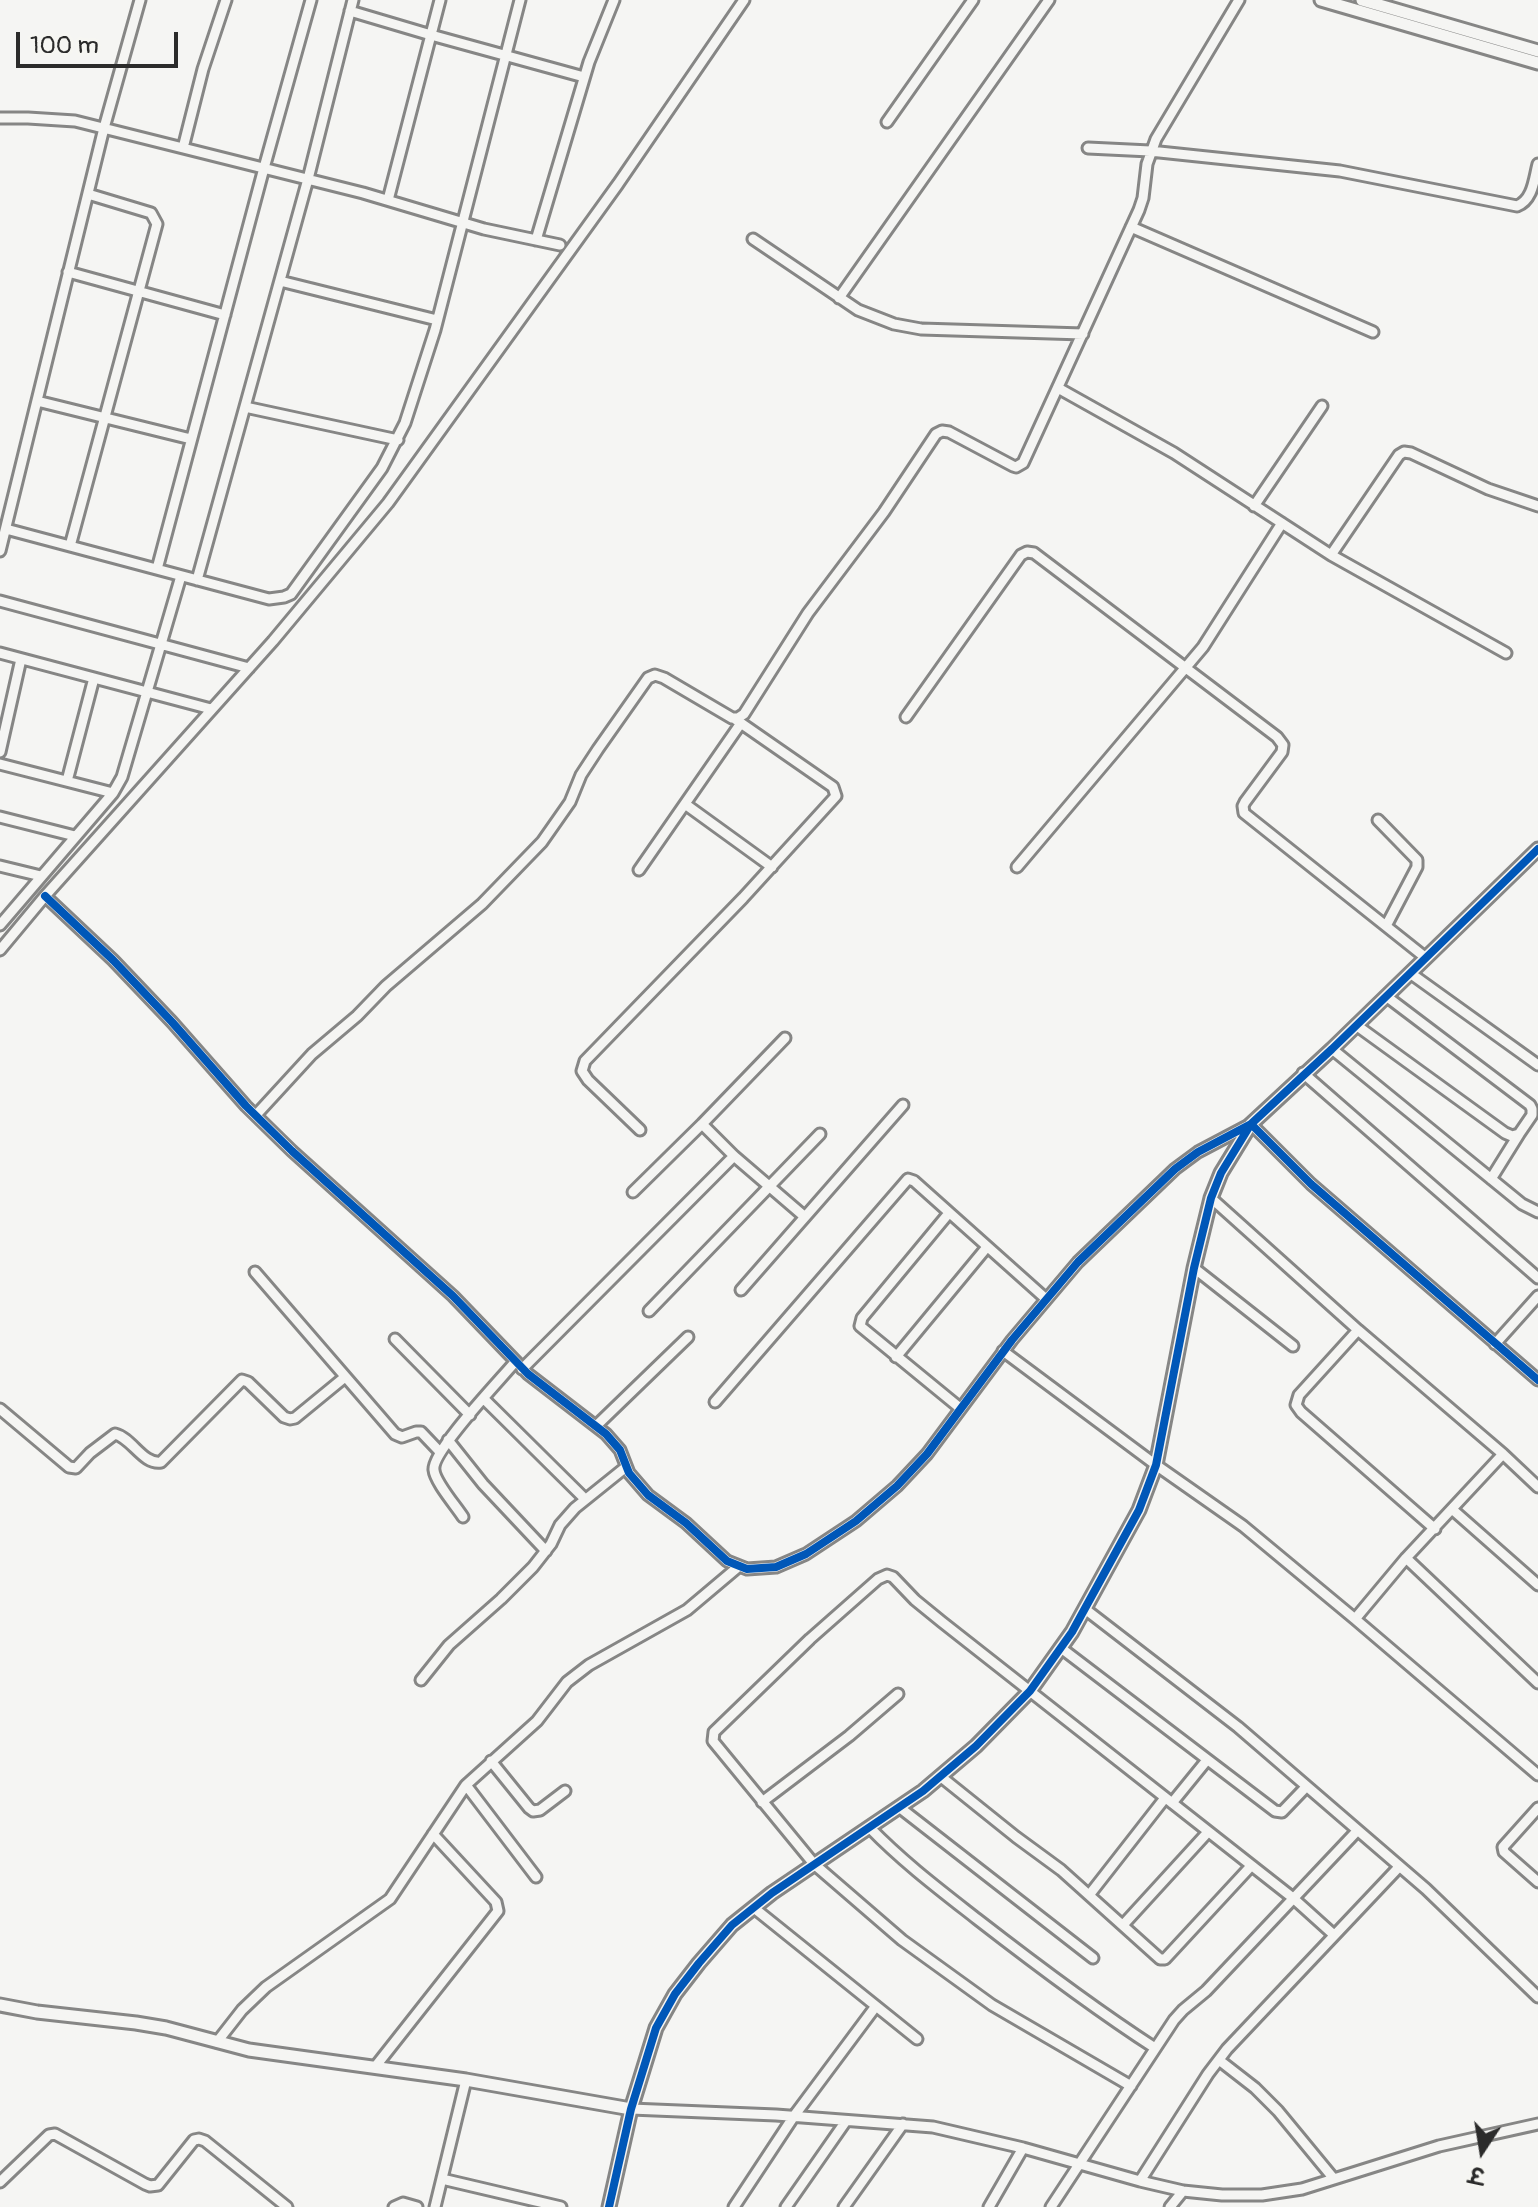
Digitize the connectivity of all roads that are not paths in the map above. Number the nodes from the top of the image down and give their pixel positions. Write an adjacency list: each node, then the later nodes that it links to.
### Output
1 (140, 0): 21 (street)
2 (226, 0): 22 (street)
3 (311, 0): 26 (street)
4 (440, 0): 14 (street)
5 (520, 0): 16 (street)
6 (614, 0): 18 (street)
7 (744, 0): 65 (street)
8 (973, 0): 20 (street)
9 (1049, 0): 38 (street)
10 (1239, 0): 24 (street)
11 (1321, 0): 17 (street)
12 (1362, 0): 15 (street)
13 (352, 5): 14 (street); 27 (street)
14 (431, 35): 16 (street); 29 (street)
15 (1538, 51)
16 (506, 56): 18 (street); 30 (street)
17 (1538, 63)
18 (584, 77): 33 (street)
19 (0, 118): 21 (street)
20 (887, 122)
21 (104, 128): 22 (street); 28 (street)
22 (183, 148): 26 (street)
23 (1088, 148): 24 (street)
24 (1150, 151): 25 (street); 31 (street)
25 (1538, 164)
26 (264, 168): 27 (street); 39 (street)
27 (308, 179): 29 (street); 36 (street)
28 (88, 194): 35 (street); 37 (street)
29 (388, 200): 30 (street)
30 (461, 223): 33 (street); 40 (street)
31 (1131, 227): 41 (street); 42 (street)
32 (753, 239): 38 (street)
33 (536, 240): 34 (street)
34 (560, 245)
35 (68, 272): 37 (street); 44 (street)
36 (280, 281): 40 (street); 46 (street)
37 (138, 291): 39 (street); 47 (street)
38 (839, 298): 42 (street)
39 (225, 315): 48 (street)
40 (437, 320): 49 (street)
41 (1373, 332)
42 (1083, 334): 43 (street)
43 (1058, 388): 50 (street); 71 (street)
44 (37, 401): 47 (street); 53 (street)
45 (1322, 406): 50 (street)
46 (245, 407): 49 (street); 59 (street)
47 (105, 418): 48 (street); 54 (street)
48 (191, 439): 57 (street)
49 (398, 440): 59 (street)
50 (1254, 506): 52 (street)
51 (1538, 506): 56 (street)
52 (1282, 523): 56 (street); 66 (street)
53 (6, 529): 54 (street); 55 (street)
54 (70, 546): 57 (street)
55 (0, 551)
56 (1331, 555): 63 (street)
57 (157, 569): 58 (street)
58 (181, 576): 59 (street); 61 (street)
59 (197, 580)
60 (0, 601): 61 (street)
61 (162, 643): 65 (street); 68 (street)
62 (0, 653): 64 (street)
63 (1506, 653)
64 (21, 659): 67 (street); 72 (street)
65 (249, 668): 69 (street)
66 (1186, 668): 70 (street); 83 (street); 90 (street)
67 (94, 678): 68 (street); 74 (street)
68 (148, 692): 69 (street); 75 (street)
69 (211, 709): 86 (street)
70 (906, 717)
71 (738, 721): 76 (street); 82 (street); 102 (street)
72 (0, 752)
73 (0, 764): 74 (street)
74 (67, 781): 75 (street)
75 (113, 793): 79 (street)
76 (685, 804): 82 (street); 84 (street)
77 (0, 817): 79 (street)
78 (1378, 820): 90 (street)
79 (75, 836): 85 (street)
80 (1538, 849): 92 (street)
81 (0, 866): 85 (street)
82 (772, 867): 105 (street)
83 (1017, 867)
84 (639, 870)
85 (41, 876): 87 (street)
86 (45, 896): 88 (street); 102 (street)
87 (4, 914): 88 (street); 89 (street)
88 (26, 919): 91 (street)
89 (0, 925)
90 (1386, 926): 92 (street)
91 (0, 950)
92 (1426, 958): 93 (street)
93 (1410, 973): 94 (street); 98 (street)
94 (1386, 996): 95 (street); 101 (street)
95 (1356, 1025): 97 (street); 107 (street)
96 (785, 1038): 103 (street)
97 (1332, 1049): 99 (street); 109 (street)
98 (1538, 1065)
99 (1303, 1073): 104 (street); 119 (street)
100 (903, 1105): 115 (street)
101 (1535, 1112): 107 (street)
102 (256, 1115): 131 (street)
103 (702, 1124): 108 (street); 111 (street)
104 (1251, 1124): 112 (street); 122 (street); 127 (street)
105 (640, 1130)
106 (820, 1134): 110 (street)
107 (1519, 1134): 109 (street)
108 (734, 1156): 110 (street); 131 (street)
109 (1491, 1179): 113 (street)
110 (768, 1187): 115 (street); 123 (street)
111 (633, 1192)
112 (1211, 1198): 117 (street); 124 (street)
113 (1538, 1212)
114 (949, 1213): 116 (street); 130 (street); 135 (street)
115 (805, 1217): 120 (street)
116 (987, 1247): 122 (street); 130 (street)
117 (1194, 1268): 128 (street); 143 (street)
118 (255, 1272): 132 (street)
119 (1538, 1278)
120 (741, 1290)
121 (1538, 1296): 127 (street)
122 (1045, 1298): 129 (street)
123 (649, 1311)
124 (1358, 1330): 142 (street); 149 (street)
125 (688, 1337): 139 (street)
126 (395, 1339): 138 (street)
127 (1495, 1344): 133 (street)
128 (1293, 1346)
129 (1003, 1351): 136 (street); 143 (street)
130 (896, 1357): 136 (street)
131 (519, 1365): 134 (street); 139 (street)
132 (345, 1377): 137 (street); 141 (street)
133 (1538, 1380)
134 (484, 1399): 138 (street); 146 (street)
135 (715, 1402)
136 (960, 1408): 152 (street)
137 (0, 1409)
138 (470, 1415): 140 (street)
139 (596, 1426): 144 (street)
140 (448, 1440): 141 (street); 150 (street)
141 (440, 1452): 148 (street)
142 (1503, 1454): 145 (street); 147 (street)
143 (1156, 1465): 154 (street); 155 (street)
144 (626, 1467): 146 (street); 152 (street)
145 (1538, 1487)
146 (585, 1499): 150 (street)
147 (1453, 1510): 149 (street); 153 (street)
148 (463, 1517)
149 (1435, 1529): 151 (street)
150 (546, 1551): 157 (street)
151 (1406, 1558): 155 (street); 158 (street)
152 (738, 1567): 162 (street)
153 (1538, 1585)
154 (1085, 1609): 156 (street); 166 (street)
155 (1355, 1619): 163 (street)
156 (1061, 1648): 159 (street); 161 (street)
157 (421, 1680)
158 (1538, 1683)
159 (1030, 1691): 164 (street); 168 (street); 169 (street)
160 (898, 1694): 169 (street)
161 (1207, 1760): 166 (street); 168 (street)
162 (491, 1761): 165 (street); 167 (street)
163 (1537, 1772)
164 (940, 1776): 170 (street); 181 (street)
165 (466, 1785): 175 (street); 179 (street)
166 (1306, 1787): 173 (street)
167 (565, 1791)
168 (1169, 1800): 174 (street); 181 (street)
169 (762, 1802): 176 (street)
170 (899, 1807): 172 (street); 186 (street)
171 (1538, 1808): 180 (street)
172 (870, 1828): 176 (street); 192 (street)
173 (1357, 1831): 178 (street); 182 (street)
174 (1208, 1832): 177 (street); 184 (street)
175 (433, 1834): 191 (street); 194 (street)
176 (814, 1864): 183 (street); 196 (street)
177 (1251, 1866): 182 (street); 184 (street)
178 (1399, 1867): 185 (street); 187 (street)
179 (536, 1877)
180 (1538, 1882)
181 (1090, 1894): 184 (street)
182 (1293, 1898): 185 (street); 192 (street)
183 (754, 1908): 189 (street); 197 (street)
184 (1123, 1925)
185 (1334, 1935): 193 (street)
186 (1093, 1958)
187 (1538, 1997)
188 (0, 2005): 191 (street)
189 (876, 2006): 190 (street); 198 (street)
190 (917, 2039)
191 (217, 2042): 194 (street)
192 (1155, 2048): 196 (street)
193 (1219, 2060): 205 (street); 206 (street)
194 (375, 2067): 195 (street)
195 (466, 2080): 197 (street); 204 (street)
196 (1131, 2086): 203 (street)
197 (631, 2109): 198 (street); 214 (street)
198 (794, 2116): 199 (street); 215 (street)
199 (846, 2121): 200 (street); 216 (street)
200 (903, 2124): 202 (street); 217 (street)
201 (1538, 2124): 205 (street)
202 (1023, 2148): 203 (street); 218 (street)
203 (1079, 2165): 206 (street); 219 (street)
204 (442, 2179): 212 (street); 213 (street)
205 (1334, 2179): 208 (street)
206 (1140, 2181): 208 (street)
207 (0, 2182): 209 (street)
208 (1183, 2191): 220 (street)
209 (287, 2207)
210 (394, 2207): 211 (street)
211 (417, 2207)
212 (435, 2207)
213 (561, 2207)
214 (609, 2207)
215 (734, 2207)
216 (786, 2207)
217 (844, 2207)
218 (989, 2207)
219 (1051, 2207)
220 (1170, 2207)

